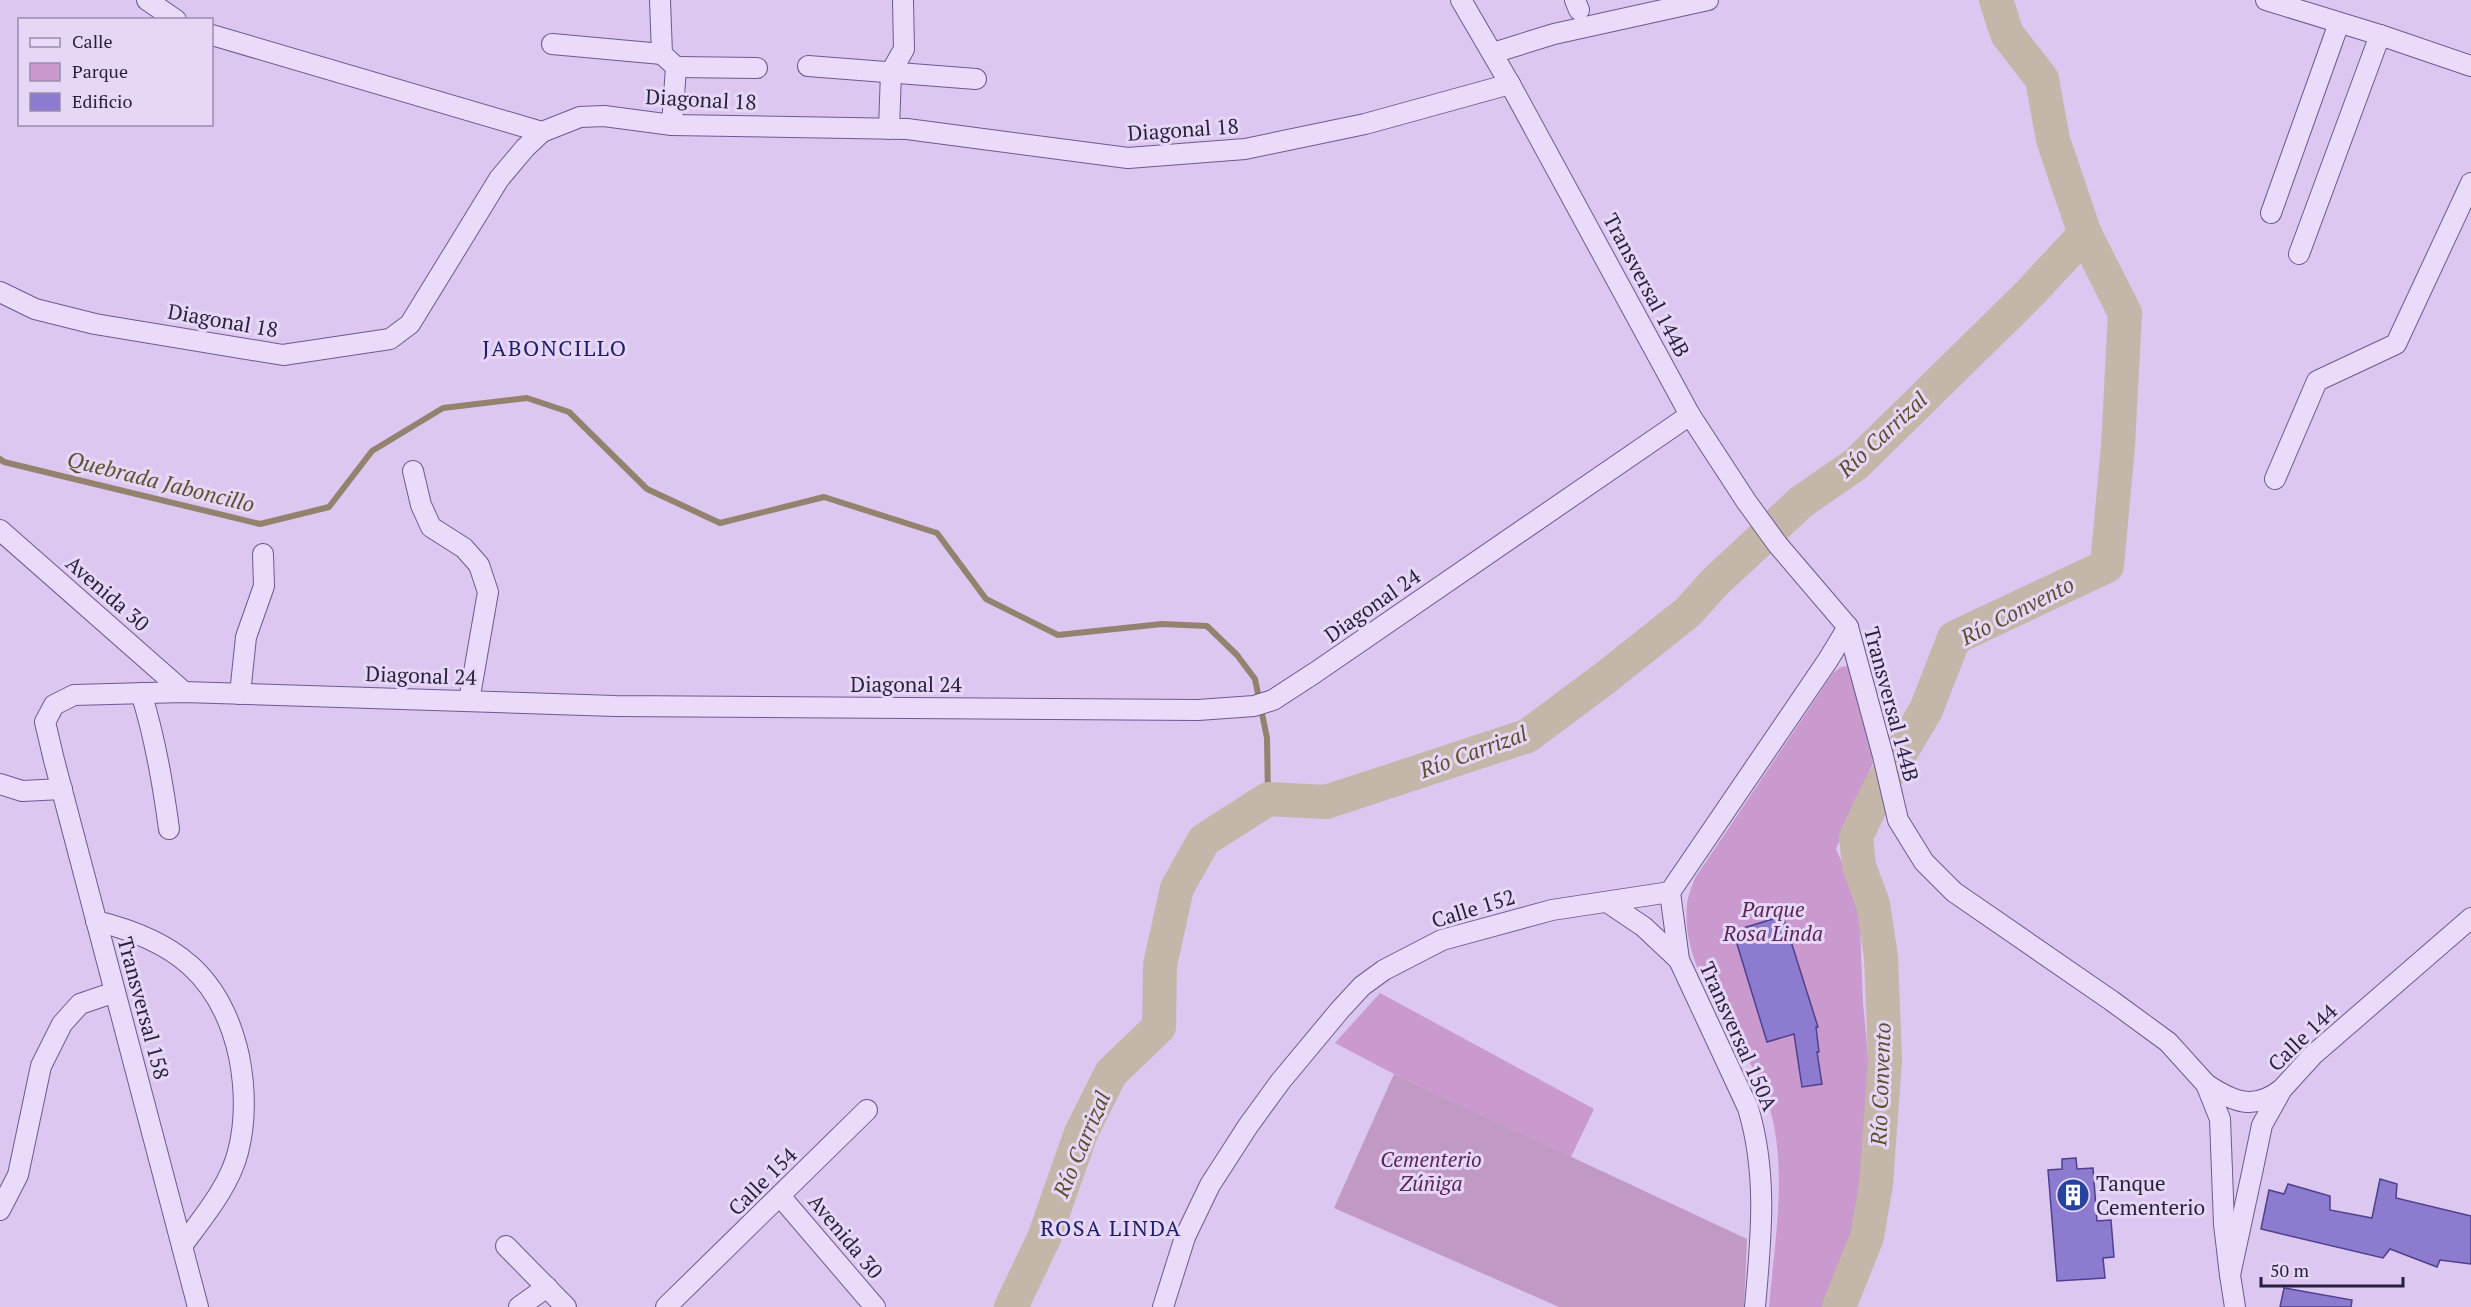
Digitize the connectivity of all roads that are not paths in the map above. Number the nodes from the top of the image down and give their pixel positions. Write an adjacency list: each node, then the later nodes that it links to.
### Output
1 (147, 0): 7 (street)
2 (660, 0): 13 (street)
3 (903, 0): 17 (street)
4 (1461, 0): 12 (street, Transversal 144B)
5 (1707, 0): 12 (street)
6 (2266, 0): 8 (street)
7 (173, 18)
8 (2340, 23): 10 (street); 24 (street)
9 (213, 35): 22 (street)
10 (2380, 35): 15 (street); 25 (street)
11 (552, 44): 13 (street)
12 (1493, 53): 19 (street, Transversal 144B)
13 (669, 61): 16 (street); 20 (street)
14 (808, 66): 17 (street)
15 (2471, 66)
16 (757, 68)
17 (891, 72): 18 (street); 21 (street)
18 (976, 79)
19 (1510, 84): 21 (street, Diagonal 18); 27 (street, Transversal 144B)
20 (672, 125): 21 (street, Diagonal 18); 22 (street, Diagonal 18)
21 (889, 129)
22 (542, 132): 26 (street, Diagonal 18)
23 (2471, 183): 29 (street)
24 (2271, 213)
25 (2299, 254)
26 (0, 292)
27 (1690, 415): 32 (street, Transversal 144B); 36 (street, Diagonal 24)
28 (413, 471): 36 (street)
29 (2275, 479)
30 (0, 530): 33 (street, Avenida 30)
31 (263, 554): 35 (street)
32 (1848, 627): 41 (street); 47 (street, Transversal 144B)
33 (184, 692): 34 (street, Diagonal 24); 35 (street, Diagonal 24)
34 (141, 693): 37 (street, Diagonal 24); 40 (street)
35 (240, 694): 36 (street, Diagonal 24)
36 (469, 701)
37 (45, 722): 39 (street, Transversal 158)
38 (0, 784): 39 (street)
39 (62, 789): 44 (street, Transversal 158)
40 (169, 829)
41 (1670, 892): 42 (street, Calle 152); 45 (street, Transversal 150A)
42 (1607, 902): 45 (street); 61 (street, Calle 152)
43 (2471, 918): 48 (street, Calle 144)
44 (96, 921): 46 (street, Transversal 158); 52 (street)
45 (1679, 960): 62 (street, Transversal 150A)
46 (115, 992): 51 (street); 52 (street, Transversal 158)
47 (2206, 1084): 48 (street); 54 (street, Transversal 144B)
48 (2282, 1089): 54 (street, Calle 144)
49 (867, 1110): 50 (street, Calle 154)
50 (780, 1196): 59 (street, Calle 154); 60 (street, Avenida 30)
51 (0, 1210)
52 (182, 1246): 56 (street, Transversal 158)
53 (506, 1246): 55 (street)
54 (2230, 1275): 63 (street, Calle 144)
55 (547, 1287): 57 (street); 58 (street)
56 (198, 1307)
57 (519, 1307)
58 (566, 1307)
59 (666, 1307)
60 (875, 1307)
61 (1163, 1307)
62 (1755, 1307)
63 (2235, 1307)

